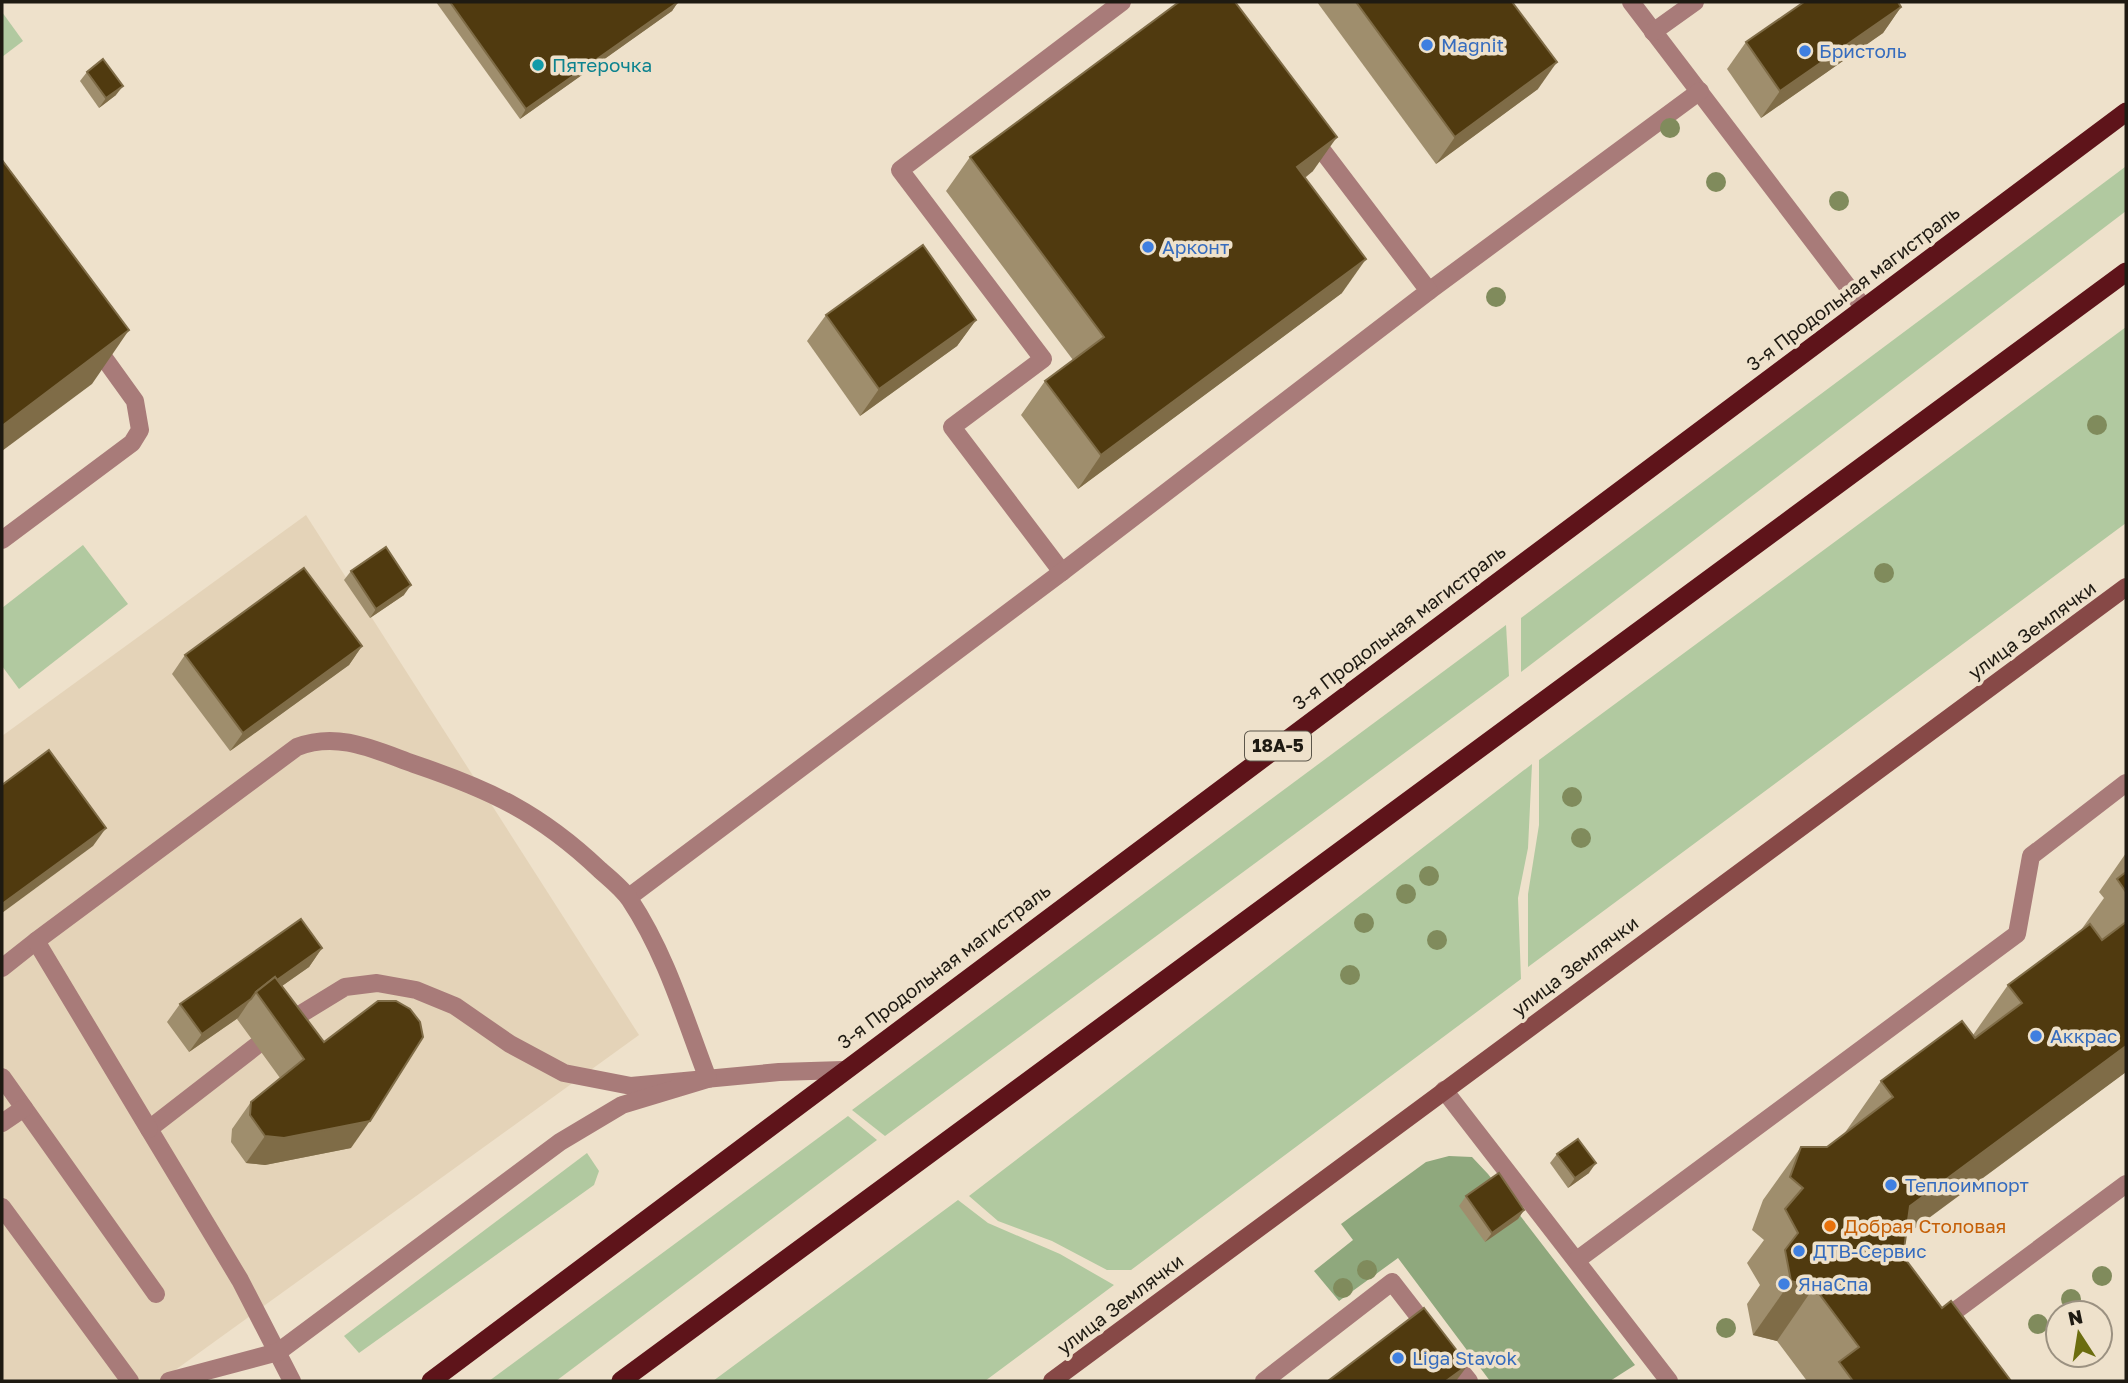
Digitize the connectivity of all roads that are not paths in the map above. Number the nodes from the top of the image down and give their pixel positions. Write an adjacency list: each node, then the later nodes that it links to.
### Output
1 (1122, 2): 13 (street)
2 (1630, 2): 4 (street)
3 (1695, 2): 4 (street)
4 (1654, 32): 5 (street)
5 (1699, 91): 9 (street); 10 (street)
6 (2126, 112): 10 (highway, 3-я Продольная магистраль / 18А-5)
7 (1302, 124): 9 (street)
8 (2126, 272): 39 (highway)
9 (1429, 291): 13 (street)
10 (1864, 308): 21 (highway, 3-я Продольная магистраль / 18А-5)
11 (80, 327): 12 (street)
12 (2, 540)
13 (1062, 572): 16 (street)
14 (2126, 587): 24 (main road, улица Землячки)
15 (2126, 783): 30 (street)
16 (629, 897): 17 (street); 23 (street)
17 (36, 941): 18 (street); 27 (street)
18 (2, 968)
19 (276, 1030): 23 (street)
20 (256, 1046): 27 (street)
21 (843, 1070): 23 (street); 38 (highway, 3-я Продольная магистраль / 18А-5)
22 (2, 1077): 25 (street)
23 (708, 1079): 33 (street)
24 (1444, 1090): 30 (street); 40 (main road, улица Землячки)
25 (24, 1108): 26 (street); 31 (street)
26 (2, 1123)
27 (149, 1129): 33 (street)
28 (2126, 1184): 32 (street)
29 (2, 1207): 35 (street)
30 (1577, 1261): 34 (street)
31 (156, 1294)
32 (1967, 1337)
33 (278, 1352): 36 (street); 37 (street)
34 (1662, 1379)
35 (130, 1381)
36 (169, 1381)
37 (292, 1381)
38 (430, 1381)
39 (621, 1381)
40 (1052, 1381)
41 (1264, 1381): 42 (street)
42 (1469, 1381)

